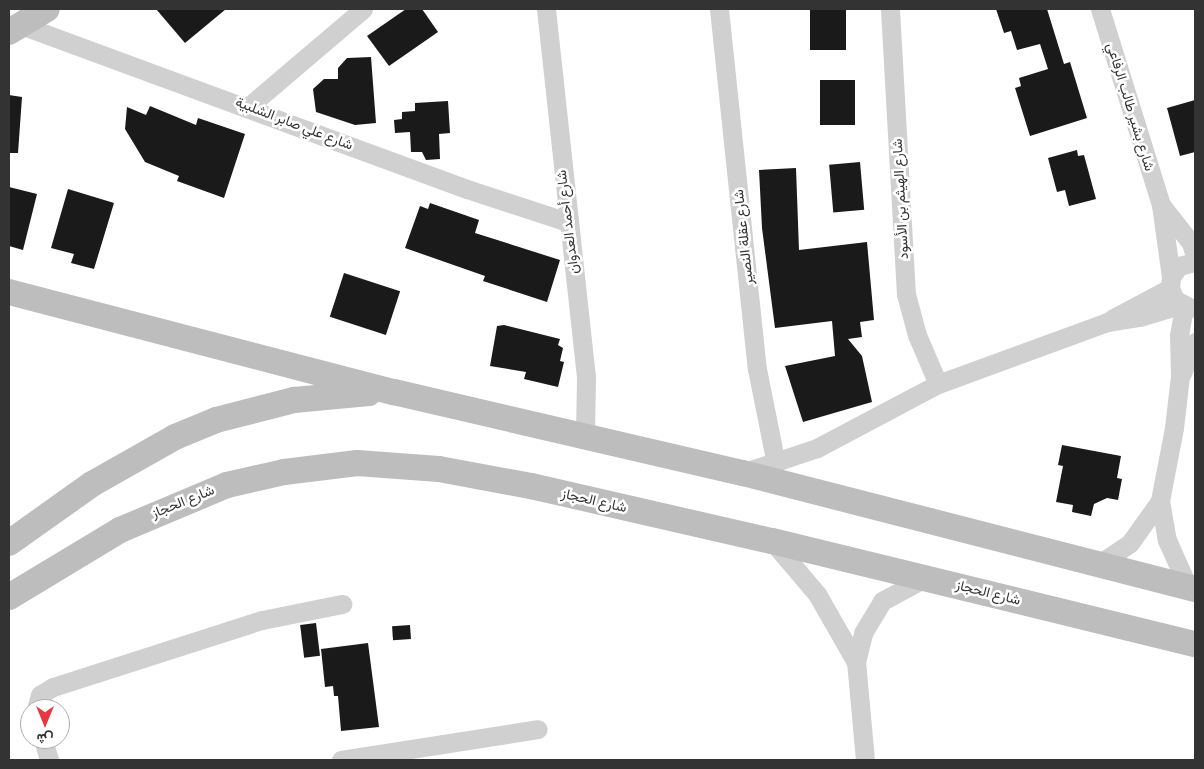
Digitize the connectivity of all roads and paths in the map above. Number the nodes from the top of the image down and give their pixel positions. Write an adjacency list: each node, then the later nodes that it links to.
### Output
1 (47, 9): 7 (main road)
2 (363, 9): 8 (street)
3 (546, 9): 10 (street, شارع أحمد العدوان)
4 (719, 9): 22 (street, شارع عقلة النصير)
5 (890, 9): 19 (street, شارع الهيثم بن الأسود)
6 (1100, 9): 9 (street, شارع بشير طالب الرفاعي)
7 (15, 29): 8 (street, شارع علي صابر الشلبية)
8 (248, 106): 10 (street, شارع علي صابر الشلبية)
9 (1161, 205): 11 (street, شارع بشير طالب الرفاعي); 13 (street, شارع بشير طالب الرفاعي)
10 (568, 222): 21 (street, شارع أحمد العدوان)
11 (1195, 256)
12 (1195, 262): 13 (street)
13 (1170, 282): 15 (street); 16 (street)
14 (9, 292): 20 (main road)
15 (1187, 307): 16 (street); 18 (street)
16 (1106, 322): 19 (street)
17 (1195, 342): 18 (street)
18 (1180, 376): 24 (street)
19 (938, 384): 22 (street)
20 (394, 392): 21 (main road); 26 (main road)
21 (585, 436): 23 (main road)
22 (776, 464): 23 (street)
23 (744, 473): 28 (main road)
24 (1160, 501): 28 (street); 31 (street)
25 (772, 541): 27 (main road, شارع الحجاز); 29 (main road, شارع الحجاز); 35 (street)
26 (9, 543)
27 (94, 544): 30 (main road); 32 (main road, شارع الحجاز)
28 (1099, 564): 31 (main road)
29 (926, 578): 34 (main road, شارع الحجاز); 35 (street)
30 (9, 579)
31 (1192, 588)
32 (9, 597)
33 (342, 604): 36 (street)
34 (1195, 644)
35 (856, 662): 40 (street)
36 (39, 699)
37 (538, 729): 38 (street)
38 (377, 758): 39 (street)
39 (341, 760)
40 (865, 760)

